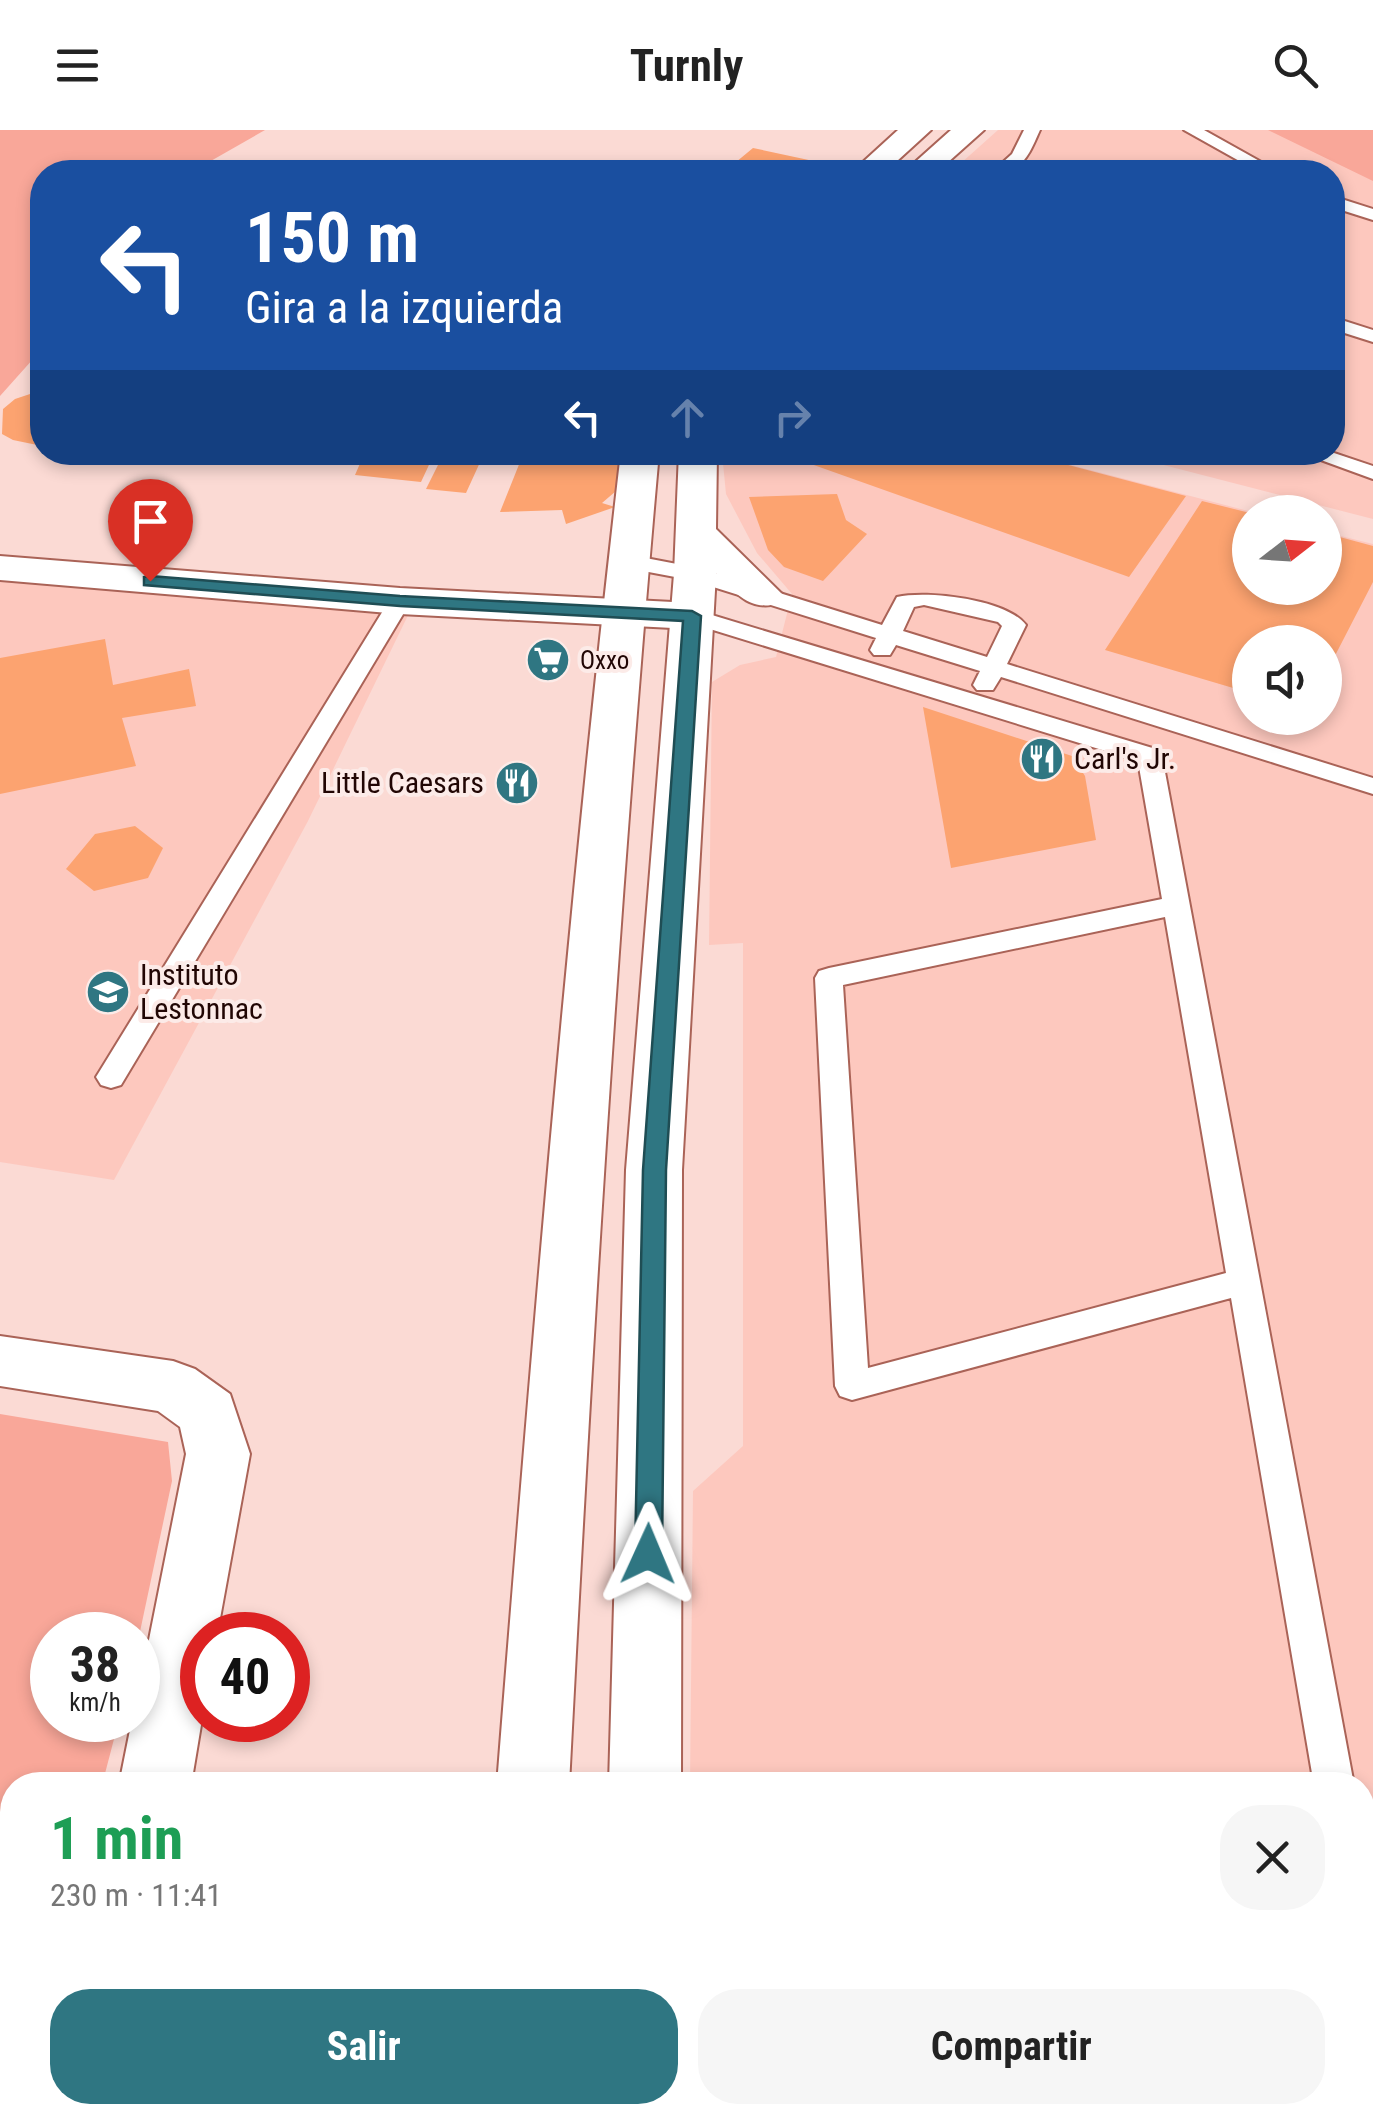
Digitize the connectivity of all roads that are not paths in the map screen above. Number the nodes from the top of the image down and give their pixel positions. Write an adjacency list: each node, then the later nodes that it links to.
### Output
1 (916, 130): 5 (street)
2 (969, 130): 6 (street)
3 (1032, 130): 7 (lane)
4 (1192, 130): 8 (lane)
5 (881, 160)
6 (933, 160)
7 (1024, 160)
8 (1248, 160)
9 (1345, 205): 10 (lane)
10 (1373, 215)
11 (1345, 327): 12 (lane)
12 (1373, 336)
13 (1345, 464): 16 (lane)
14 (639, 465): 19 (street)
15 (698, 465): 18 (street)
16 (1373, 474)
17 (0, 568): 21 (street)
18 (694, 574): 19 (street); 20 (street); 24 (lane); 35 (street)
19 (628, 587): 21 (street); 34 (street)
20 (762, 595): 22 (lane)
21 (400, 601): 30 (lane)
22 (889, 635): 23 (lane); 23 (lane); 24 (lane)
23 (994, 668): 25 (lane); 26 (lane)
24 (872, 671): 25 (lane)
25 (976, 703): 27 (lane)
26 (1150, 716): 27 (lane); 28 (lane)
27 (1150, 756): 29 (lane)
28 (1373, 786)
29 (1177, 905): 31 (lane); 31 (lane)
30 (110, 1077)
31 (1244, 1280): 36 (lane)
32 (0, 1361): 33 (street)
33 (157, 1772)
34 (534, 1772)
35 (645, 1772)
36 (1332, 1772)

